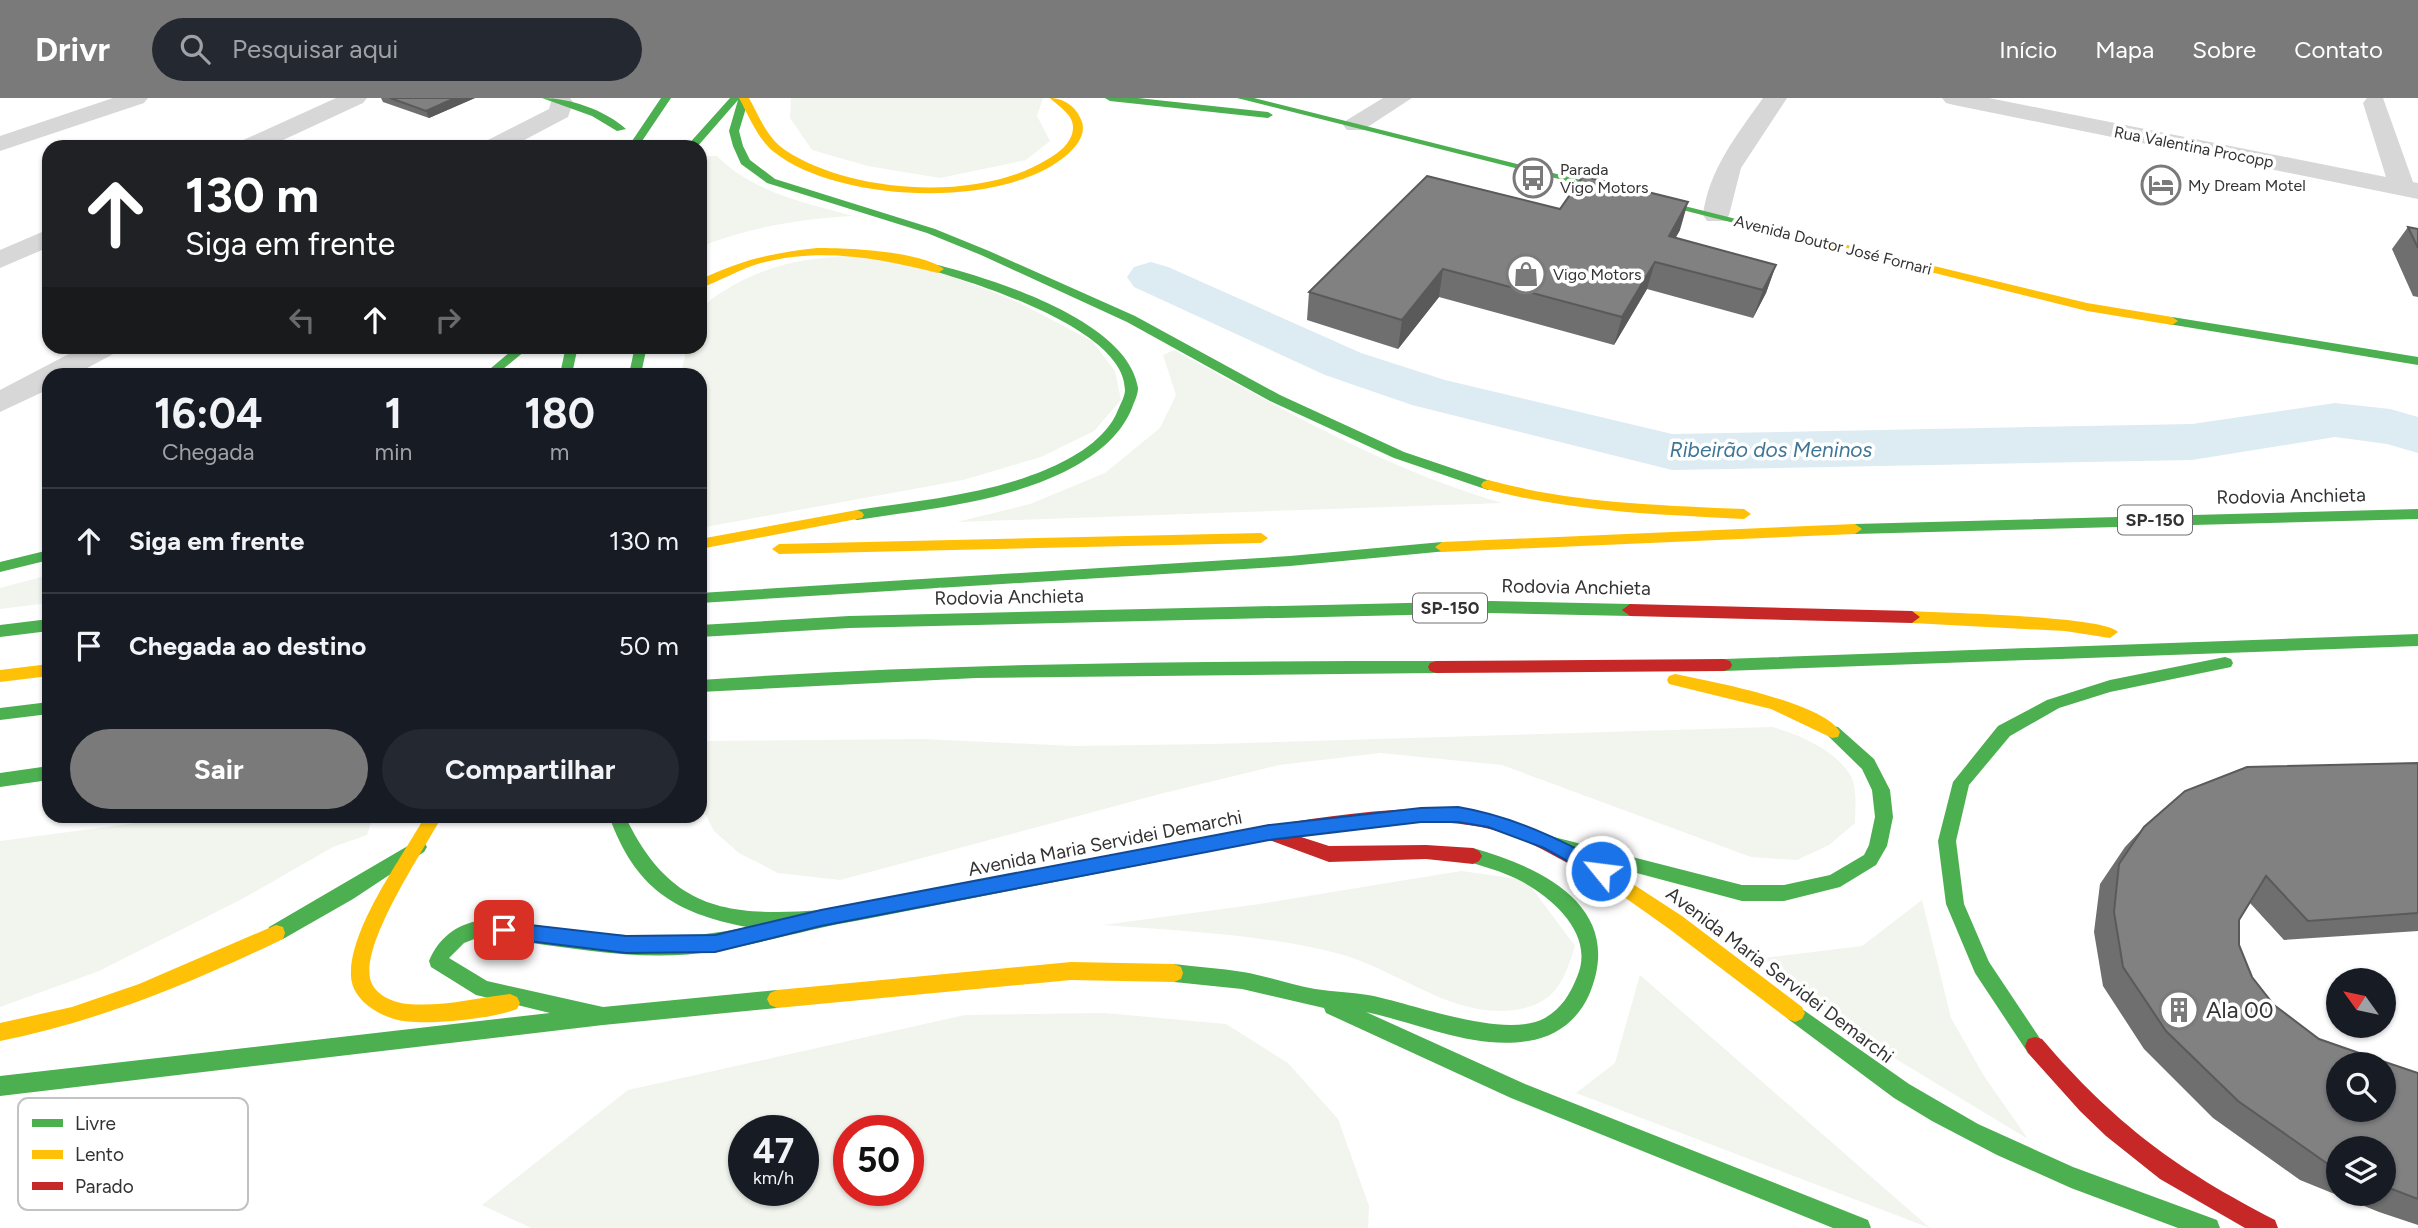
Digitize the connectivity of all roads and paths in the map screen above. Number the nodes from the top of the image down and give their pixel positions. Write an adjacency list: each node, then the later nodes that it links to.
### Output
1 (136, 98): 24 (street)
2 (355, 98): 19 (street)
3 (666, 98): 22 (main road)
4 (736, 98): 23 (main road)
5 (744, 98): 6 (main road); 28 (main road)
6 (1055, 98)
7 (1110, 98): 17 (main road)
8 (1224, 98): 11 (main road)
9 (1775, 98): 26 (street)
10 (1954, 98): 25 (street, Rua Valentina Procopp)
11 (1248, 99): 16 (main road); 17 (main road, Avenida Doutor José Fornari)
12 (554, 100): 18 (main road); 20 (street)
13 (2375, 103): 25 (street)
14 (621, 108): 18 (main road)
15 (1401, 108): 16 (street)
16 (1378, 112): 17 (street)
17 (1354, 115): 26 (main road, Avenida Doutor José Fornari)
18 (621, 129): 21 (main road)
19 (263, 140)
20 (506, 140)
21 (622, 140)
22 (638, 140)
23 (697, 140)
24 (0, 144)
25 (2410, 189)
26 (1719, 202): 34 (main road, Avenida Doutor José Fornari)
27 (865, 228): 28 (main road)
28 (931, 231): 40 (main road)
29 (42, 240): 30 (street)
30 (0, 260)
31 (707, 280): 43 (main road)
32 (92, 354): 35 (street)
33 (515, 354): 36 (main road)
34 (2418, 362)
35 (66, 368)
36 (498, 368)
37 (42, 380): 38 (street)
38 (2, 396)
39 (2418, 514): 40 (main road, Rodovia Anchieta / SP-150)
40 (1892, 526): 44 (main road, Rodovia Anchieta / SP-150)
41 (1273, 537): 45 (main road)
42 (1341, 539): 44 (main road, Rodovia Anchieta / SP-150)
43 (707, 543)
44 (1452, 546): 48 (main road, Rodovia Anchieta / SP-150)
45 (707, 552)
46 (42, 557): 47 (main road)
47 (0, 566)
48 (707, 598)
49 (42, 626): 50 (main road)
50 (0, 631)
51 (707, 631): 54 (main road, Rodovia Anchieta / SP-150)
52 (2418, 640): 53 (main road, Rodovia Anchieta / SP-150)
53 (2319, 642): 54 (main road, Rodovia Anchieta / SP-150); 76 (main road)
54 (2198, 645): 55 (main road, Rodovia Anchieta / SP-150)
55 (1618, 667): 58 (main road, Rodovia Anchieta / SP-150); 66 (main road)
56 (42, 671): 57 (main road)
57 (0, 676)
58 (707, 685)
59 (42, 709): 60 (main road)
60 (0, 714)
61 (42, 774): 62 (main road)
62 (0, 780)
63 (430, 823): 67 (main road)
64 (620, 823): 68 (main road, Avenida Maria Servidei Demarchi)
65 (1269, 833): 66 (main road, Avenida Maria Servidei Demarchi); 68 (main road, Avenida Maria Servidei Demarchi); 69 (main road)
66 (1550, 843): 75 (main road, Avenida Maria Servidei Demarchi)
67 (418, 846): 70 (main road); 72 (main road)
68 (821, 918): 70 (main road)
69 (1312, 998): 71 (main road); 74 (main road)
70 (533, 1000): 71 (main road)
71 (603, 1016): 73 (main road)
72 (0, 1032)
73 (0, 1086)
74 (1860, 1228)
75 (2209, 1228)
76 (2267, 1228)

